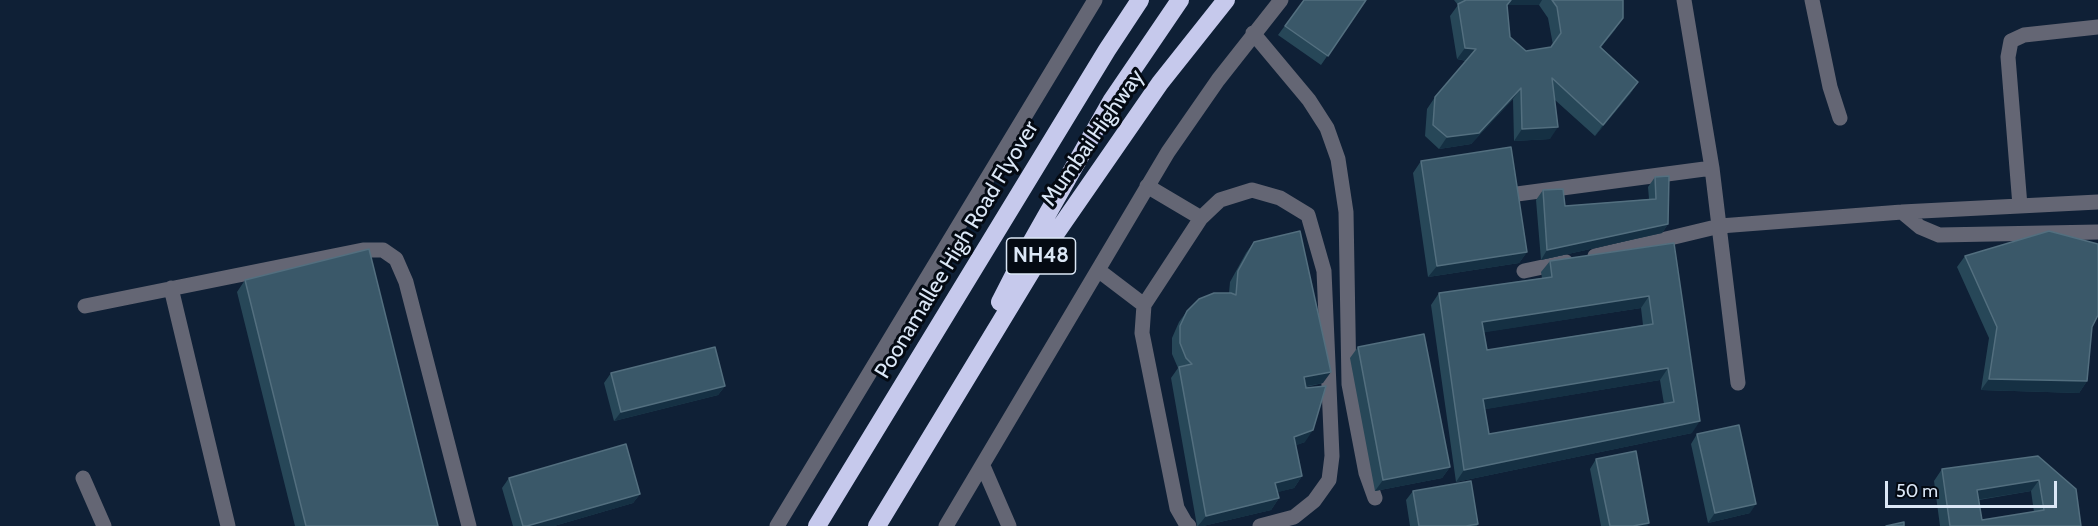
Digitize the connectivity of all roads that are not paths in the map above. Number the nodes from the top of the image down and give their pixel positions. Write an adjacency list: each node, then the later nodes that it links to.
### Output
1 (1095, 0): 33 (street)
2 (1140, 0): 34 (highway, Poonamallee High Road Flyover / NH48)
3 (1180, 0): 25 (highway)
4 (1227, 0): 25 (highway, Mumbai Highway / NH48)
5 (1281, 0): 9 (street)
6 (1684, 0): 11 (street)
7 (1812, 0): 10 (street)
8 (2098, 27): 15 (street)
9 (1253, 33): 12 (street); 29 (street)
10 (1840, 118)
11 (1712, 168): 13 (street); 18 (street)
12 (1147, 186): 17 (street); 20 (street)
13 (1517, 194)
14 (2098, 202): 15 (street)
15 (2020, 206): 16 (street)
16 (1902, 212): 18 (street); 19 (street)
17 (1201, 218): 23 (street); 39 (street)
18 (1720, 226): 21 (street); 26 (street)
19 (2098, 232)
20 (1098, 270): 23 (street); 27 (street)
21 (1524, 271)
22 (171, 288): 24 (street); 31 (street); 32 (street)
23 (1144, 305): 38 (street)
24 (85, 306)
25 (972, 370): 35 (highway, Mumbai Highway / NH48)
26 (1738, 383)
27 (983, 466): 36 (street); 37 (street)
28 (83, 478): 30 (street)
29 (1375, 498)
30 (104, 526)
31 (228, 526)
32 (469, 526)
33 (777, 526)
34 (817, 526)
35 (877, 526)
36 (946, 526)
37 (1009, 526)
38 (1189, 526)
39 (1260, 526)

